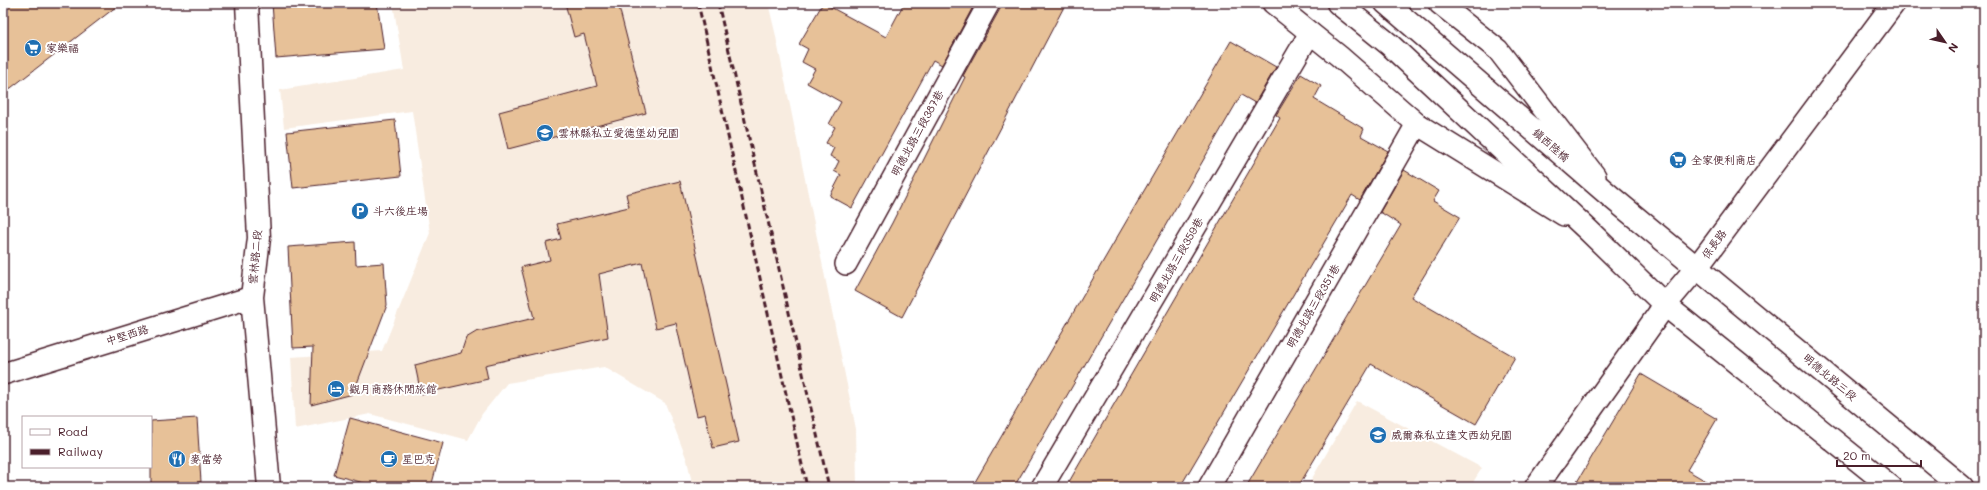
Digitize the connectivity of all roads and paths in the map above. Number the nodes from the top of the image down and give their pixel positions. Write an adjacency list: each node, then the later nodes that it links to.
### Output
1 (247, 3): 14 (main road, 雲林路二段)
2 (989, 3): 12 (street, 明德北路三段387巷)
3 (1273, 3): 8 (street)
4 (1338, 3): 11 (main road)
5 (1386, 3): 10 (main road, 鎮西陸橋)
6 (1439, 3): 10 (street)
7 (1894, 3): 13 (main road, 保長路)
8 (1310, 33): 9 (street); 18 (street, 明德北路三段359巷)
9 (1417, 124): 11 (street); 19 (street, 明德北路三段351巷)
10 (1610, 196): 13 (main road, 鎮西陸橋)
11 (1588, 230): 15 (main road)
12 (846, 264)
13 (1698, 266): 15 (main road, 保長路); 22 (main road, 明德北路三段)
14 (252, 297): 16 (street, 中堅西路); 17 (main road, 雲林路二段)
15 (1665, 305): 20 (main road, 保長路); 21 (main road)
16 (3, 374)
17 (269, 487)
18 (1042, 487)
19 (1209, 487)
20 (1536, 487)
21 (1891, 487)
22 (1962, 487)

